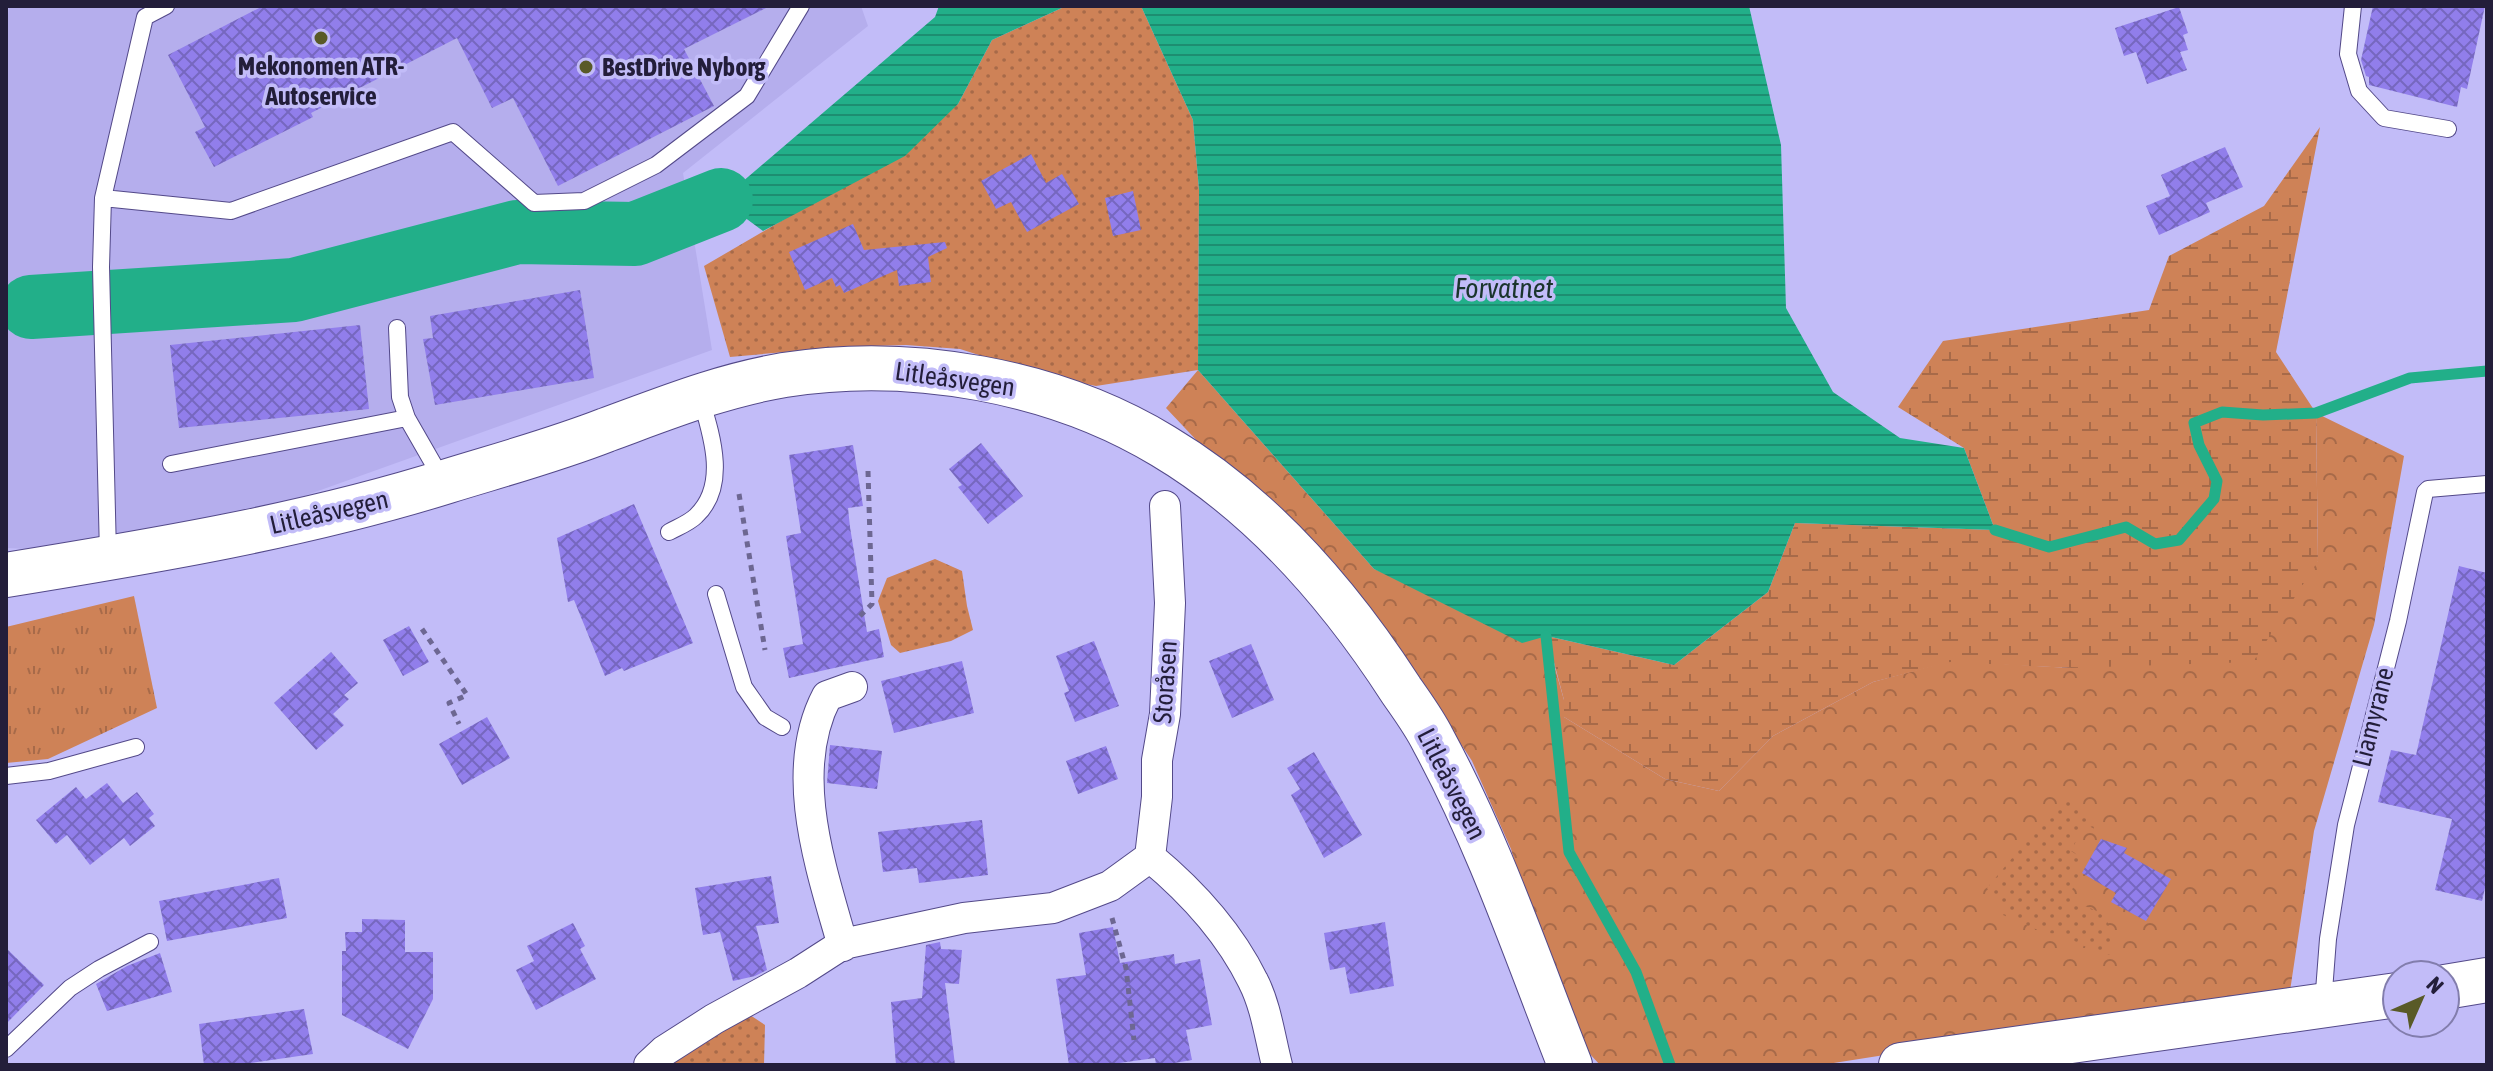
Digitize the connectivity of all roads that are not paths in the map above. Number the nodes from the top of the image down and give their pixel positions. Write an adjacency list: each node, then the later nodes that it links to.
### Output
1 (166, 6): 5 (lane)
2 (801, 6): 5 (lane)
3 (2353, 6): 4 (lane)
4 (2448, 129)
5 (103, 198): 14 (lane)
6 (397, 328): 8 (lane)
7 (700, 395): 10 (street, Litleåsvegen); 13 (lane); 31 (street, Litleåsvegen)
8 (407, 418): 9 (lane); 10 (lane)
9 (171, 464)
10 (444, 483): 14 (street, Litleåsvegen)
11 (2487, 484): 27 (lane, Liamyrane)
12 (1165, 506): 21 (street, Storåsen)
13 (669, 532)
14 (109, 559): 15 (street, Litleåsvegen)
15 (6, 575)
16 (716, 594): 18 (lane)
17 (852, 687): 23 (street)
18 (782, 727)
19 (136, 747): 20 (lane)
20 (6, 776)
21 (1150, 857): 23 (street); 30 (street)
22 (150, 942): 28 (lane)
23 (843, 946): 29 (street)
24 (2487, 980): 25 (street)
25 (2461, 984)
26 (2381, 998): 27 (street)
27 (2323, 1007): 32 (street)
28 (6, 1049)
29 (649, 1065)
30 (1277, 1065)
31 (1570, 1065)
32 (1901, 1065)

